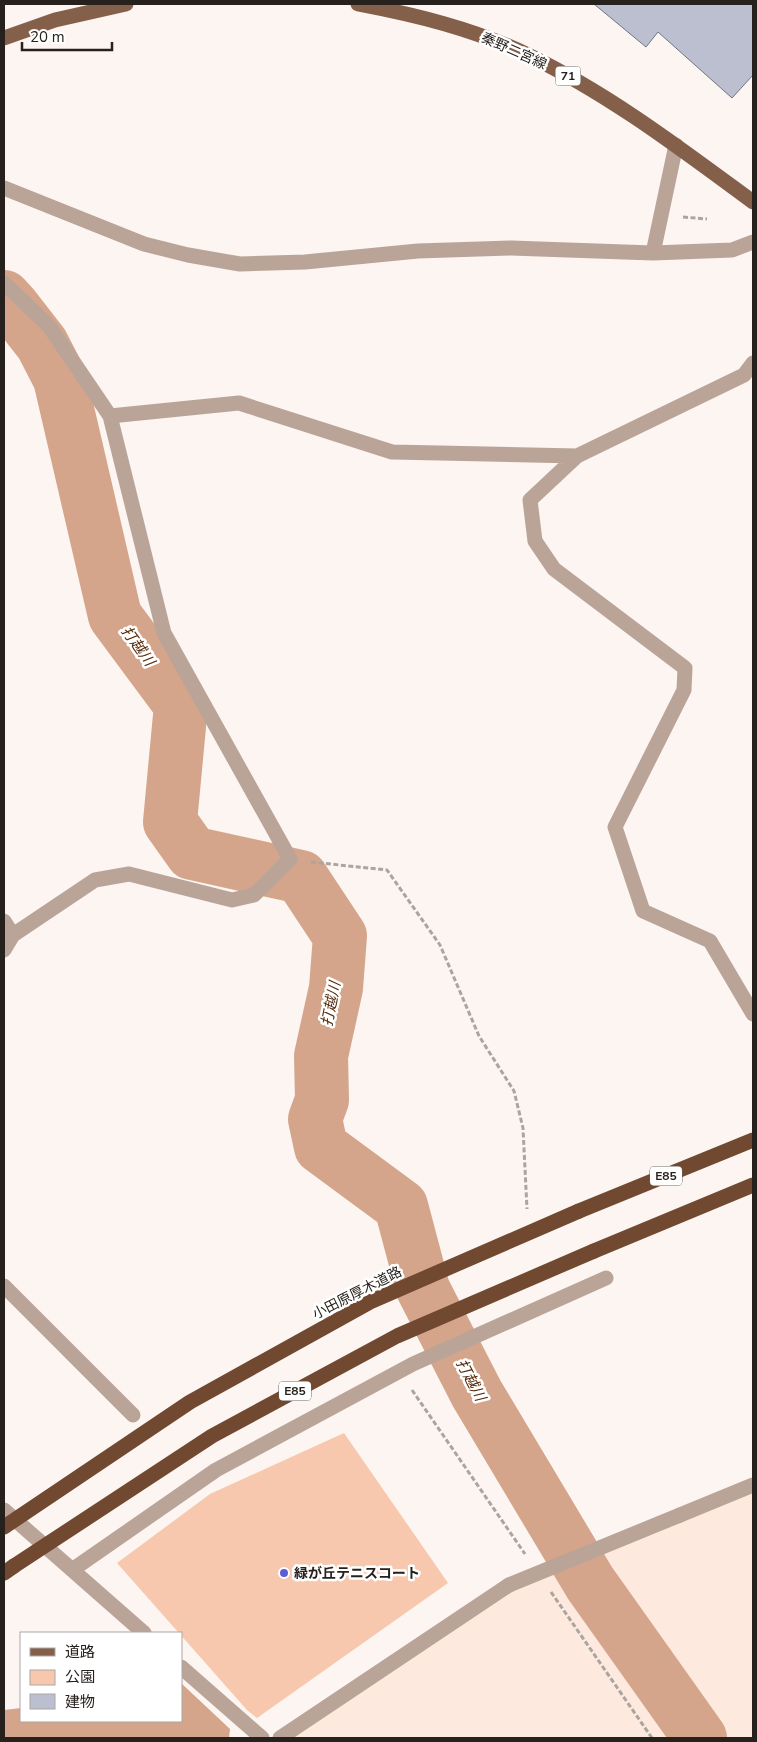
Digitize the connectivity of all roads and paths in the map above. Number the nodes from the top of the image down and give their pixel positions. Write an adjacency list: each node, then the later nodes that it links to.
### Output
1 (126, 4): 3 (main road)
2 (358, 4): 4 (main road, 秦野二宮線 / 71)
3 (110, 5): 5 (main road)
4 (402, 8): 6 (main road, 秦野二宮線 / 71)
5 (4, 38)
6 (676, 146): 8 (main road, 秦野二宮線 / 71); 12 (street)
7 (4, 188): 12 (street)
8 (753, 202)
9 (707, 219): 10 (path)
10 (680, 225)
11 (753, 242): 12 (street)
12 (653, 253)
13 (4, 283): 15 (street)
14 (753, 363): 16 (street)
15 (110, 416): 16 (street); 17 (street)
16 (577, 456): 21 (street)
17 (290, 859): 19 (street); 24 (path)
18 (4, 921): 19 (street)
19 (13, 935): 20 (street)
20 (4, 950)
21 (753, 1014)
22 (753, 1140): 30 (highway, 小田原厚木道路 / E85, bridge)
23 (753, 1185): 31 (highway, E85, bridge)
24 (527, 1217)
25 (606, 1278): 32 (street)
26 (4, 1286): 27 (street)
27 (133, 1415)
28 (753, 1485): 36 (street, bridge)
29 (4, 1510): 32 (street)
30 (4, 1527)
31 (9, 1570)
32 (72, 1570): 33 (street)
33 (143, 1632)
34 (182, 1667): 35 (street)
35 (262, 1738)
36 (280, 1738)

